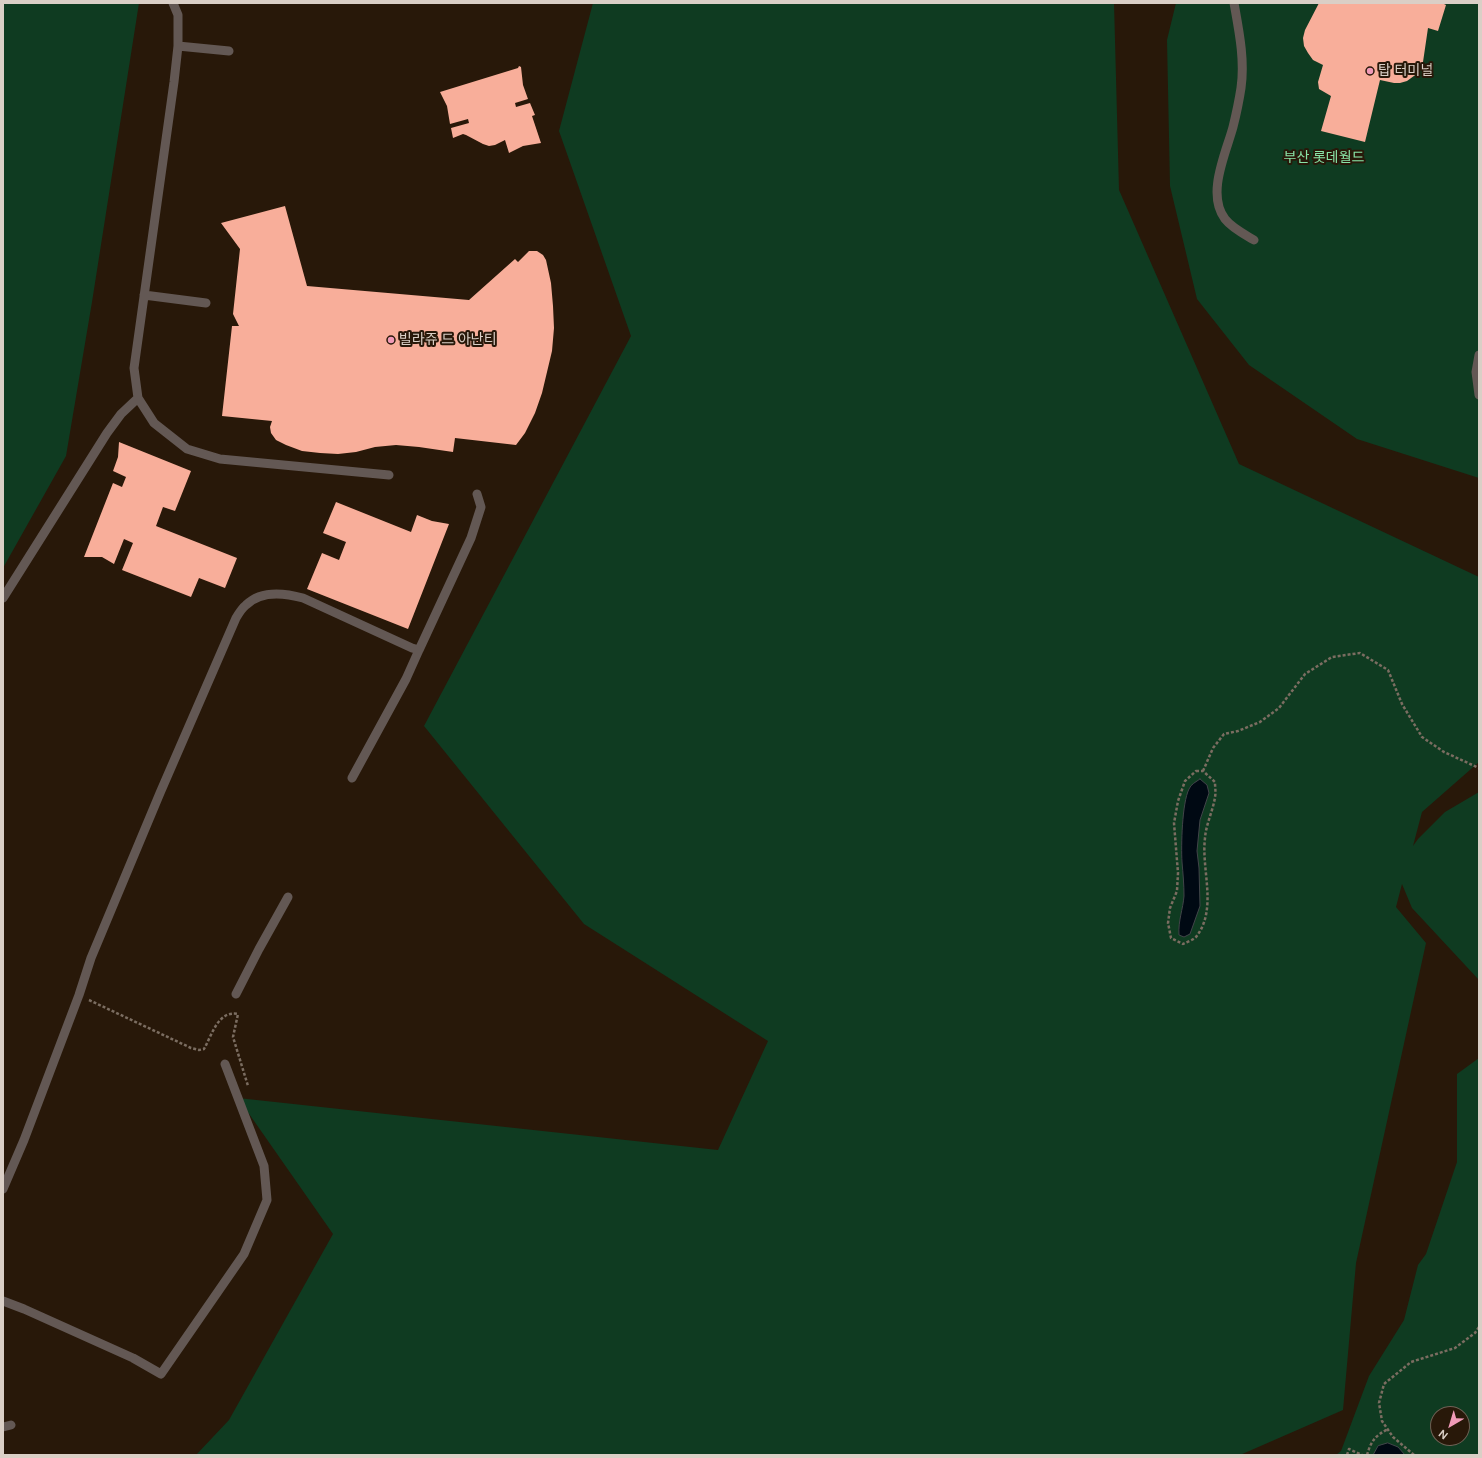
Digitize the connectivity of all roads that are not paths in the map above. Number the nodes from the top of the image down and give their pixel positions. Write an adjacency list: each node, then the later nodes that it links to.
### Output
1 (173, 3): 3 (lane)
2 (1234, 3): 5 (lane)
3 (178, 46): 4 (lane); 6 (lane)
4 (230, 51)
5 (1254, 240)
6 (144, 296): 7 (lane); 10 (lane)
7 (206, 303)
8 (1479, 355): 9 (lane)
9 (1479, 395)
10 (138, 398): 11 (lane); 13 (lane)
11 (389, 474)
12 (477, 494): 14 (lane)
13 (3, 598)
14 (419, 650): 15 (lane); 19 (lane)
15 (352, 778)
16 (288, 897): 17 (lane)
17 (236, 994)
18 (225, 1064): 20 (lane)
19 (3, 1189)
20 (3, 1301)

